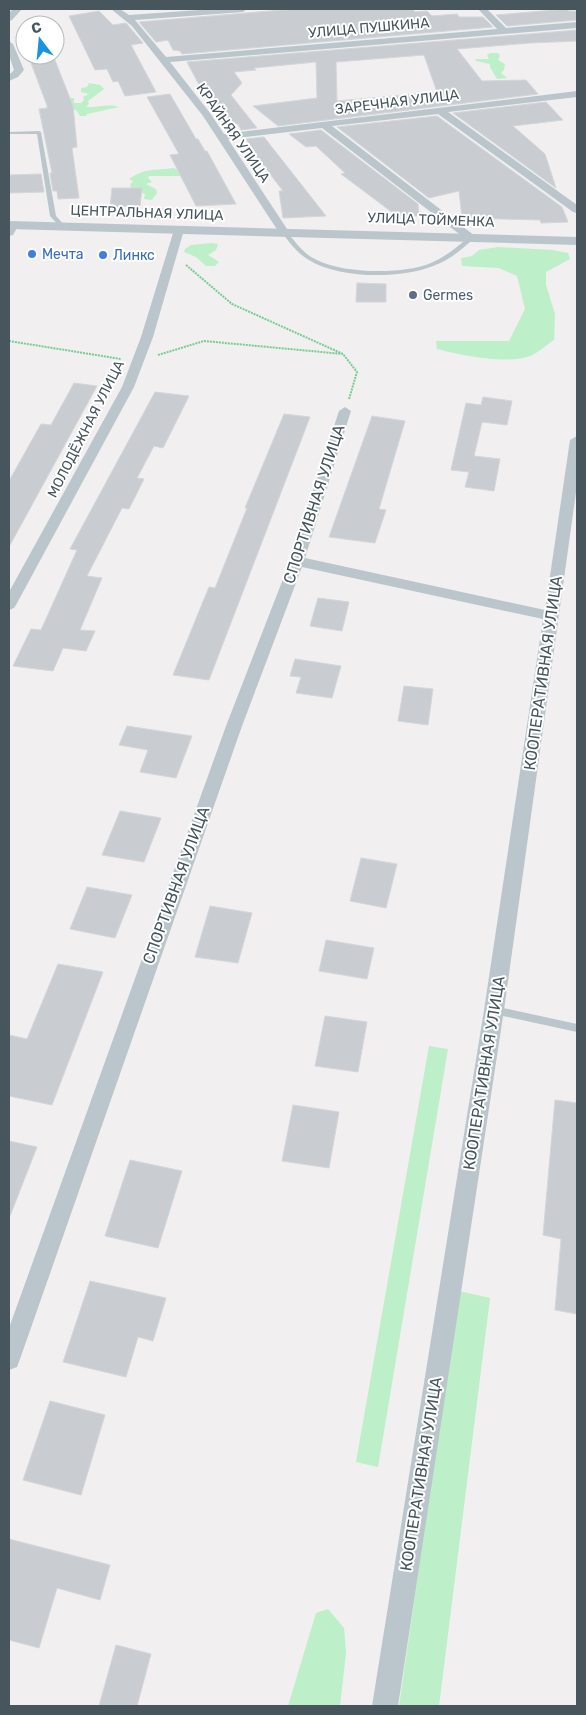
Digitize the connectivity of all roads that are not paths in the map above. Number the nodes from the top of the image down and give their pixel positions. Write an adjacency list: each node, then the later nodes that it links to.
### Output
1 (18, 9): 5 (street)
2 (116, 9): 6 (street, КРАЙНЯЯ УЛИЦА)
3 (243, 9): 6 (street)
4 (482, 9): 8 (street)
5 (9, 18)
6 (127, 18): 10 (street, КРАЙНЯЯ УЛИЦА)
7 (577, 25): 8 (street, УЛИЦА ПУШКИНА)
8 (504, 30): 10 (street, УЛИЦА ПУШКИНА)
9 (9, 44): 11 (street)
10 (162, 60): 17 (street, КРАЙНЯЯ УЛИЦА)
11 (12, 76)
12 (572, 95): 13 (street); 14 (street, ЗАРЕЧНАЯ УЛИЦА)
13 (577, 102)
14 (439, 110): 15 (street, ЗАРЕЧНАЯ УЛИЦА); 18 (street)
15 (323, 124): 17 (street, ЗАРЕЧНАЯ УЛИЦА); 23 (street)
16 (9, 133): 19 (lane)
17 (220, 137): 22 (street, КРАЙНЯЯ УЛИЦА)
18 (577, 210)
19 (64, 227): 20 (street, ЦЕНТРАЛЬНАЯ УЛИЦА); 21 (street, ЦЕНТРАЛЬНАЯ УЛИЦА)
20 (10, 228)
21 (178, 230): 22 (street, ЦЕНТРАЛЬНАЯ УЛИЦА); 28 (street, МОЛОДЁЖНАЯ УЛИЦА)
22 (284, 232): 23 (street, УЛИЦА ТОЙМЕНКА); 23 (lane)
23 (471, 238): 24 (street, УЛИЦА ТОЙМЕНКА)
24 (577, 240)
25 (345, 411): 27 (street, СПОРТИВНАЯ УЛИЦА)
26 (577, 440): 29 (street, КООПЕРАТИВНАЯ УЛИЦА)
27 (297, 561): 29 (street); 32 (street, СПОРТИВНАЯ УЛИЦА)
28 (9, 605)
29 (551, 616): 30 (street, КООПЕРАТИВНАЯ УЛИЦА)
30 (494, 1010): 31 (lane); 33 (street, КООПЕРАТИВНАЯ УЛИЦА)
31 (577, 1028)
32 (9, 1359)
33 (385, 1706)

